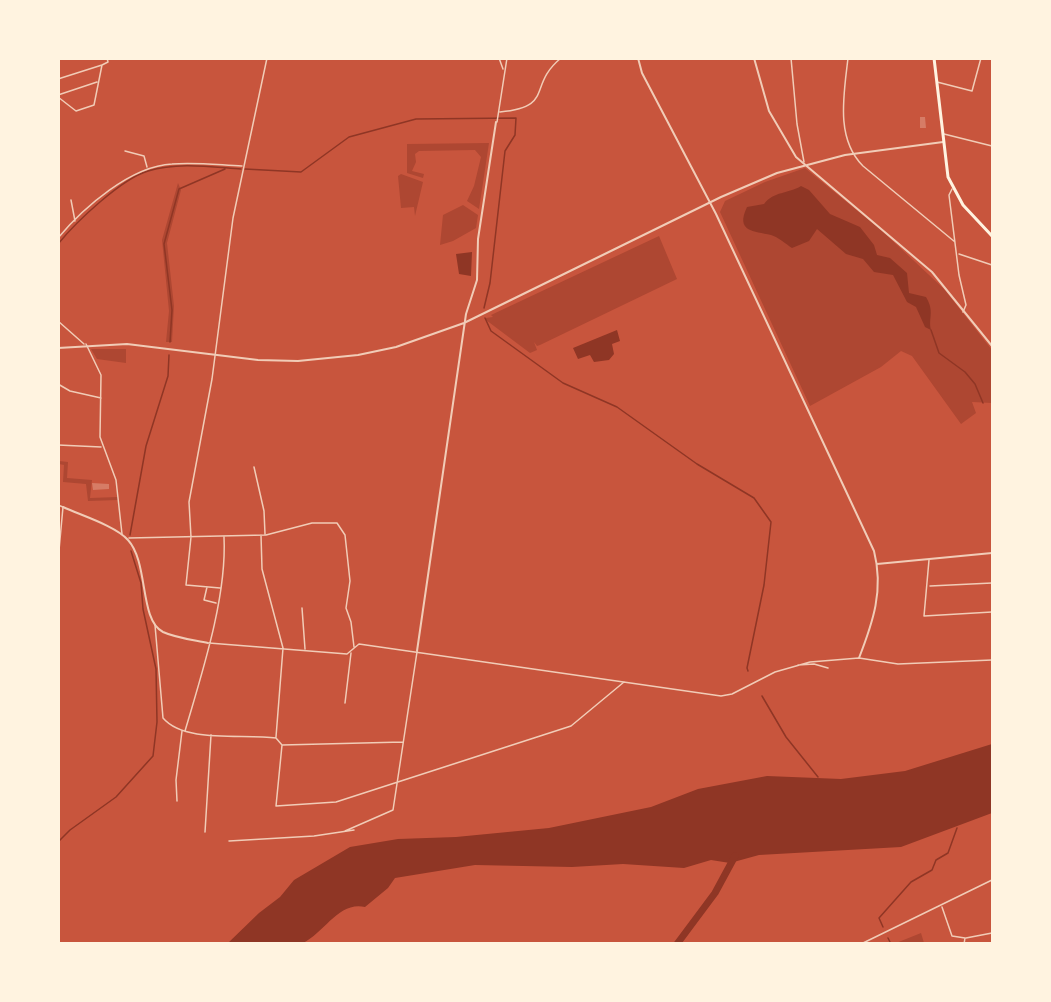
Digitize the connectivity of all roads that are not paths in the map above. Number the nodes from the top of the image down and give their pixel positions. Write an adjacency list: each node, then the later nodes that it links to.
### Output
1 (107, 58): 12 (street)
2 (267, 58): 26 (street)
3 (499, 58): 13 (street)
4 (507, 58): 13 (street)
5 (561, 58): 18 (street)
6 (638, 58): 30 (street)
7 (754, 58): 25 (street)
8 (791, 58): 25 (street)
9 (848, 58): 24 (street)
10 (934, 58): 16 (main road)
11 (981, 58): 16 (street)
12 (102, 65): 14 (street); 15 (street)
13 (503, 70): 18 (street)
14 (58, 79)
15 (97, 82): 17 (street); 17 (street)
16 (936, 82): 20 (main road)
17 (58, 96)
18 (499, 113): 19 (street)
19 (496, 122): 39 (street)
20 (942, 134): 21 (main road); 22 (street)
21 (943, 142): 24 (street); 28 (main road)
22 (993, 147)
23 (125, 151): 27 (street)
24 (853, 154): 25 (street); 34 (street)
25 (804, 164): 30 (street); 37 (street)
26 (243, 166): 27 (street); 43 (street)
27 (147, 169): 31 (street)
28 (953, 189): 32 (main road); 34 (street)
29 (71, 200): 31 (street)
30 (710, 203): 39 (street); 60 (street)
31 (75, 221): 33 (street)
32 (993, 236)
33 (58, 238)
34 (955, 242): 35 (street)
35 (958, 254): 36 (street); 37 (street)
36 (993, 265)
37 (963, 312): 41 (street)
38 (58, 321): 40 (street)
39 (464, 323): 43 (street); 73 (street)
40 (85, 344): 42 (street); 43 (street); 45 (street)
41 (993, 346)
42 (58, 348)
43 (215, 355): 54 (street)
44 (58, 384): 45 (street)
45 (102, 398): 47 (street)
46 (58, 445): 47 (street)
47 (102, 447): 51 (street)
48 (254, 467): 53 (street)
49 (58, 505): 50 (street)
50 (63, 507): 51 (street); 59 (street)
51 (122, 535): 56 (street)
52 (261, 535): 53 (street); 55 (street); 70 (street)
53 (266, 535): 71 (street)
54 (191, 537): 55 (street); 56 (street); 63 (street)
55 (224, 537): 64 (street)
56 (127, 538): 68 (street)
57 (993, 553): 58 (street)
58 (929, 560): 60 (street); 62 (street)
59 (58, 561)
60 (877, 564): 75 (street)
61 (993, 583): 62 (street)
62 (929, 586): 67 (street)
63 (207, 587): 64 (street); 65 (street)
64 (220, 588): 65 (street)
65 (217, 603): 69 (street)
66 (302, 608): 72 (street)
67 (993, 612)
68 (155, 625): 69 (street); 81 (street)
69 (208, 643): 70 (street); 81 (street)
70 (283, 648): 72 (street); 83 (street)
71 (354, 648): 73 (street); 74 (street)
72 (305, 650): 74 (street)
73 (417, 651): 79 (street); 84 (street)
74 (351, 653): 80 (street)
75 (858, 658): 76 (street); 77 (street)
76 (993, 660)
77 (794, 666): 78 (street); 79 (street)
78 (828, 668)
79 (625, 681): 86 (street)
80 (345, 703)
81 (184, 731): 82 (street); 87 (street)
82 (211, 734): 83 (street); 90 (street)
83 (276, 738): 85 (street)
84 (404, 742): 85 (street); 86 (street)
85 (282, 745): 86 (street)
86 (398, 781): 89 (street)
87 (177, 801)
88 (354, 830): 89 (street)
89 (345, 831): 91 (street)
90 (205, 832)
91 (229, 841)
92 (993, 880): 93 (street)
93 (942, 907): 95 (street); 96 (street)
94 (993, 933): 95 (street)
95 (965, 938): 97 (street)
96 (861, 944)
97 (964, 944)

